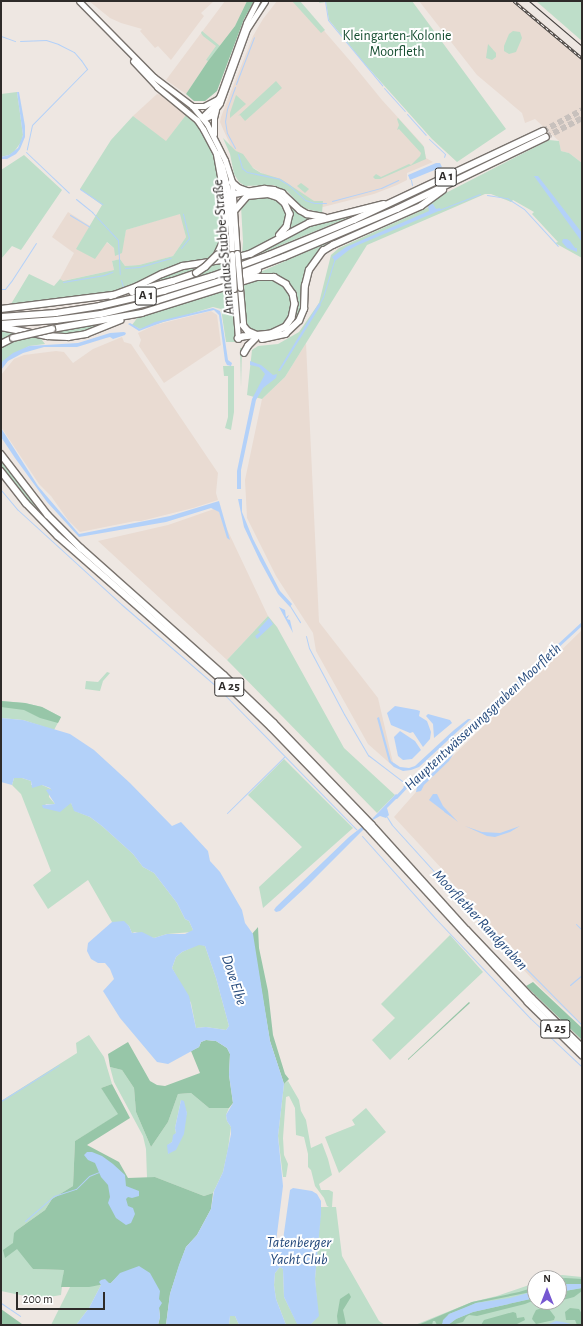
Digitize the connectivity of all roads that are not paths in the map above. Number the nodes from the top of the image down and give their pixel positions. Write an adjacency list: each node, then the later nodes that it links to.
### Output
1 (79, 1): 4 (main road)
2 (257, 1): 5 (main road)
3 (264, 1): 7 (main road)
4 (126, 50): 6 (main road, Amandus-Stubbe-Straße); 8 (main road)
5 (218, 99): 6 (main road); 9 (main road)
6 (192, 106): 9 (main road, Amandus-Stubbe-Straße)
7 (216, 109): 9 (main road); 12 (main road)
8 (188, 111): 9 (main road); 10 (main road)
9 (202, 118): 10 (main road); 12 (main road, Amandus-Stubbe-Straße)
10 (203, 129): 14 (main road)
11 (543, 131): 19 (highway, A 1)
12 (214, 137): 15 (main road, Amandus-Stubbe-Straße)
13 (546, 137): 16 (highway, A 1)
14 (217, 155): 18 (main road); 27 (highway, bridge)
15 (232, 182): 17 (highway); 18 (main road, Amandus-Stubbe-Straße)
16 (448, 185): 24 (highway, A 1); 36 (highway)
17 (247, 191): 18 (highway); 21 (highway)
18 (232, 194): 20 (main road, Amandus-Stubbe-Straße); 23 (main road)
19 (394, 202): 21 (highway); 32 (highway, A 1)
20 (235, 210): 22 (highway); 23 (main road, Amandus-Stubbe-Straße)
21 (330, 217): 22 (highway)
22 (268, 245): 27 (highway)
23 (235, 253): 25 (main road, bridge)
24 (282, 258): 26 (highway); 33 (highway, A 1)
25 (237, 289): 34 (main road, Amandus-Stubbe-Straße); 37 (main road, Amandus-Stubbe-Straße)
26 (215, 291): 31 (highway); 36 (highway)
27 (111, 296): 28 (highway)
28 (39, 305): 29 (highway); 30 (highway)
29 (1, 306)
30 (1, 309)
31 (133, 315): 35 (highway); 38 (highway, bridge)
32 (1, 317)
33 (1, 324)
34 (243, 324): 36 (highway)
35 (1, 327)
36 (257, 338): 37 (highway); 39 (highway)
37 (238, 339)
38 (1, 344)
39 (244, 353)
40 (1, 454): 42 (highway, A 25)
41 (1, 471): 42 (highway, A 25)
42 (368, 824): 43 (highway, A 25); 44 (highway, A 25)
43 (582, 1048)
44 (582, 1055)

